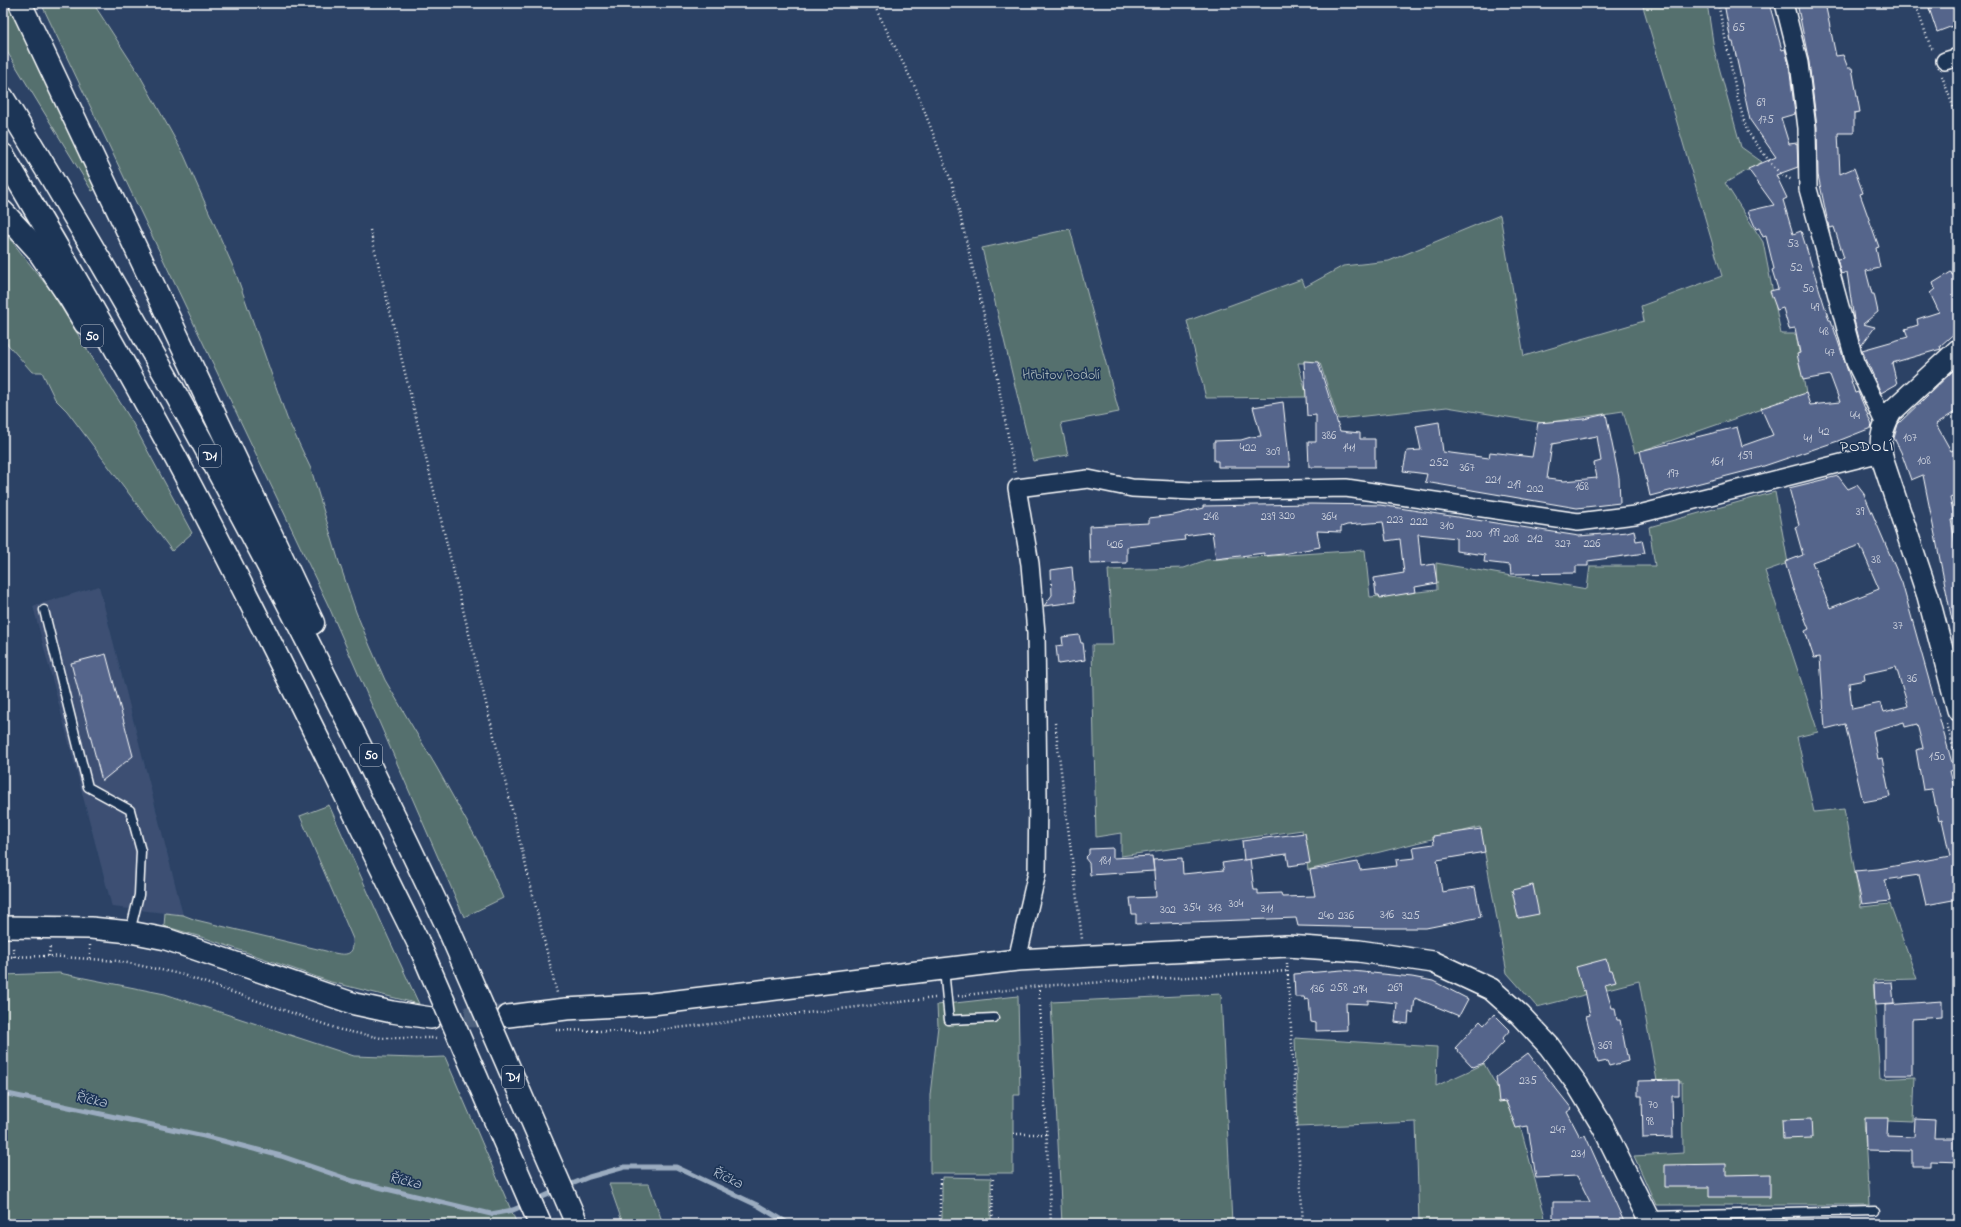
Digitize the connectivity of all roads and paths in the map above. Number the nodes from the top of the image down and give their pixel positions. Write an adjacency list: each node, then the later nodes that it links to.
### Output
1 (20, 3): 18 (highway, 50)
2 (872, 3): 14 (path)
3 (1718, 3): 7 (path)
4 (1784, 3): 7 (street)
5 (3, 98): 18 (highway, D1)
6 (3, 155): 13 (highway, D1)
7 (1808, 189): 11 (street)
8 (3, 212): 13 (highway, 50)
9 (370, 230): 32 (path)
10 (1958, 350): 11 (street)
11 (1885, 424): 12 (street)
12 (1881, 453): 14 (street); 16 (street)
13 (178, 462): 44 (highway, D1, bridge)
14 (1018, 488): 27 (street)
15 (44, 610): 19 (lane)
16 (1958, 710)
17 (1054, 717): 26 (path)
18 (399, 824): 45 (highway, D1, bridge)
19 (130, 932): 20 (street); 34 (street)
20 (7, 933): 25 (path)
21 (50, 945): 23 (path)
22 (1287, 946): 26 (street); 29 (path); 43 (street)
23 (49, 956): 25 (path); 37 (path)
24 (3, 957): 25 (path)
25 (14, 957)
26 (1084, 957): 27 (street)
27 (1017, 960): 28 (street)
28 (944, 969): 31 (lane); 32 (street)
29 (1288, 971): 30 (path); 49 (path)
30 (1039, 986): 31 (path); 39 (path)
31 (947, 997): 35 (lane); 36 (path)
32 (566, 1009): 33 (street)
33 (508, 1016)
34 (431, 1018)
35 (994, 1018)
36 (555, 1030)
37 (441, 1038)
38 (1013, 1134): 39 (path)
39 (1046, 1134): 48 (path)
40 (940, 1176): 46 (path)
41 (993, 1176): 47 (path)
42 (1875, 1211): 43 (lane)
43 (1649, 1220)
44 (540, 1224)
45 (577, 1224)
46 (940, 1224)
47 (992, 1224)
48 (1051, 1224)
49 (1303, 1224)

